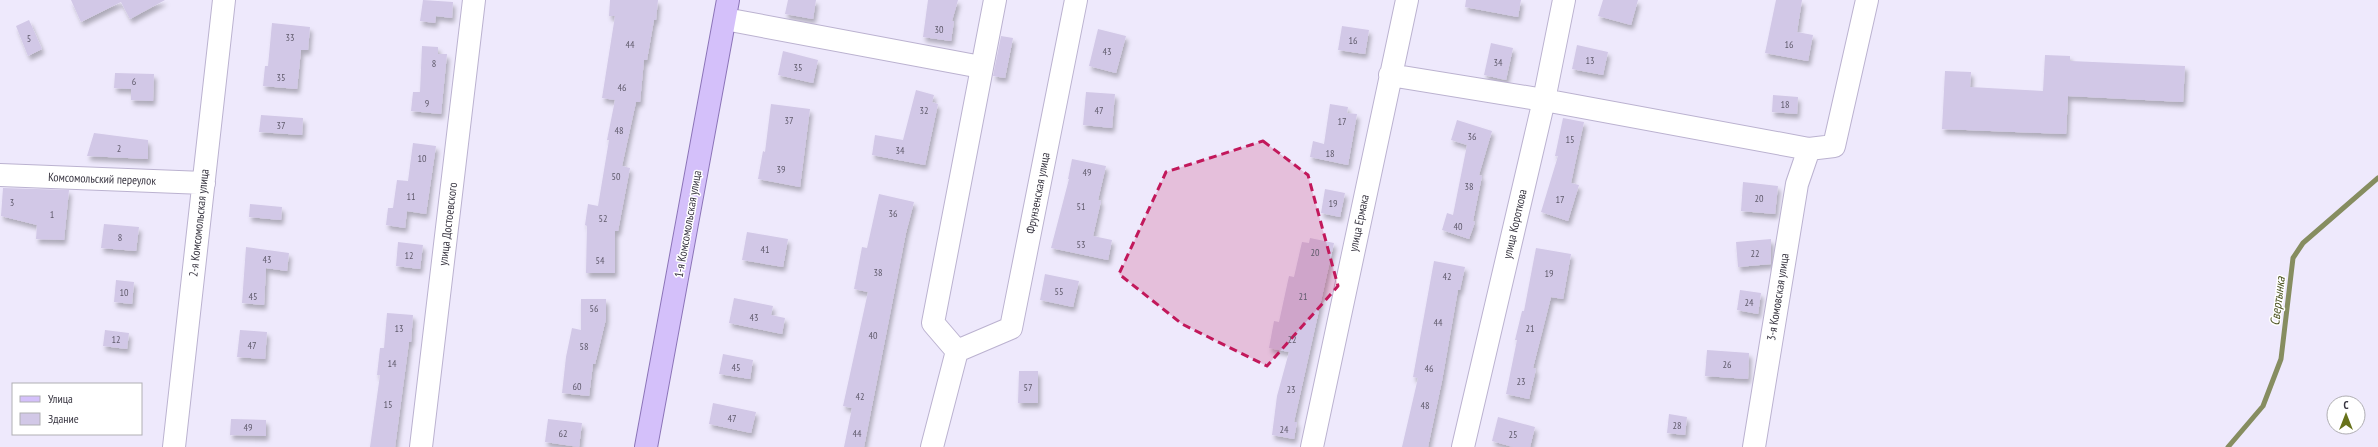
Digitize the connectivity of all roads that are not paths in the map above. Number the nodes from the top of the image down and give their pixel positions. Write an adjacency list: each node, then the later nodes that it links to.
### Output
1 (224, 0): 14 (street, 2-я Комсомольская улица)
2 (474, 0): 17 (street, улица Достоевского)
3 (995, 0): 9 (street)
4 (1076, 0): 15 (street, Фрунзенская улица)
5 (1407, 0): 10 (street, улица Ермака)
6 (1564, 0): 11 (street, улица Короткова)
7 (1867, 0): 12 (street)
8 (727, 10): 9 (street); 18 (main road, 1-я Комсомольская улица)
9 (981, 67): 15 (street)
10 (1390, 75): 11 (street); 20 (street, улица Ермака)
11 (1544, 100): 12 (street); 21 (street, улица Короткова)
12 (1809, 149): 22 (street, 3-я Комовская улица)
13 (0, 175): 14 (street, Комсомольский переулок)
14 (204, 183): 16 (street, 2-я Комсомольская улица)
15 (957, 351): 19 (street)
16 (174, 447)
17 (421, 447)
18 (646, 447)
19 (932, 447)
20 (1312, 447)
21 (1462, 447)
22 (1754, 447)

